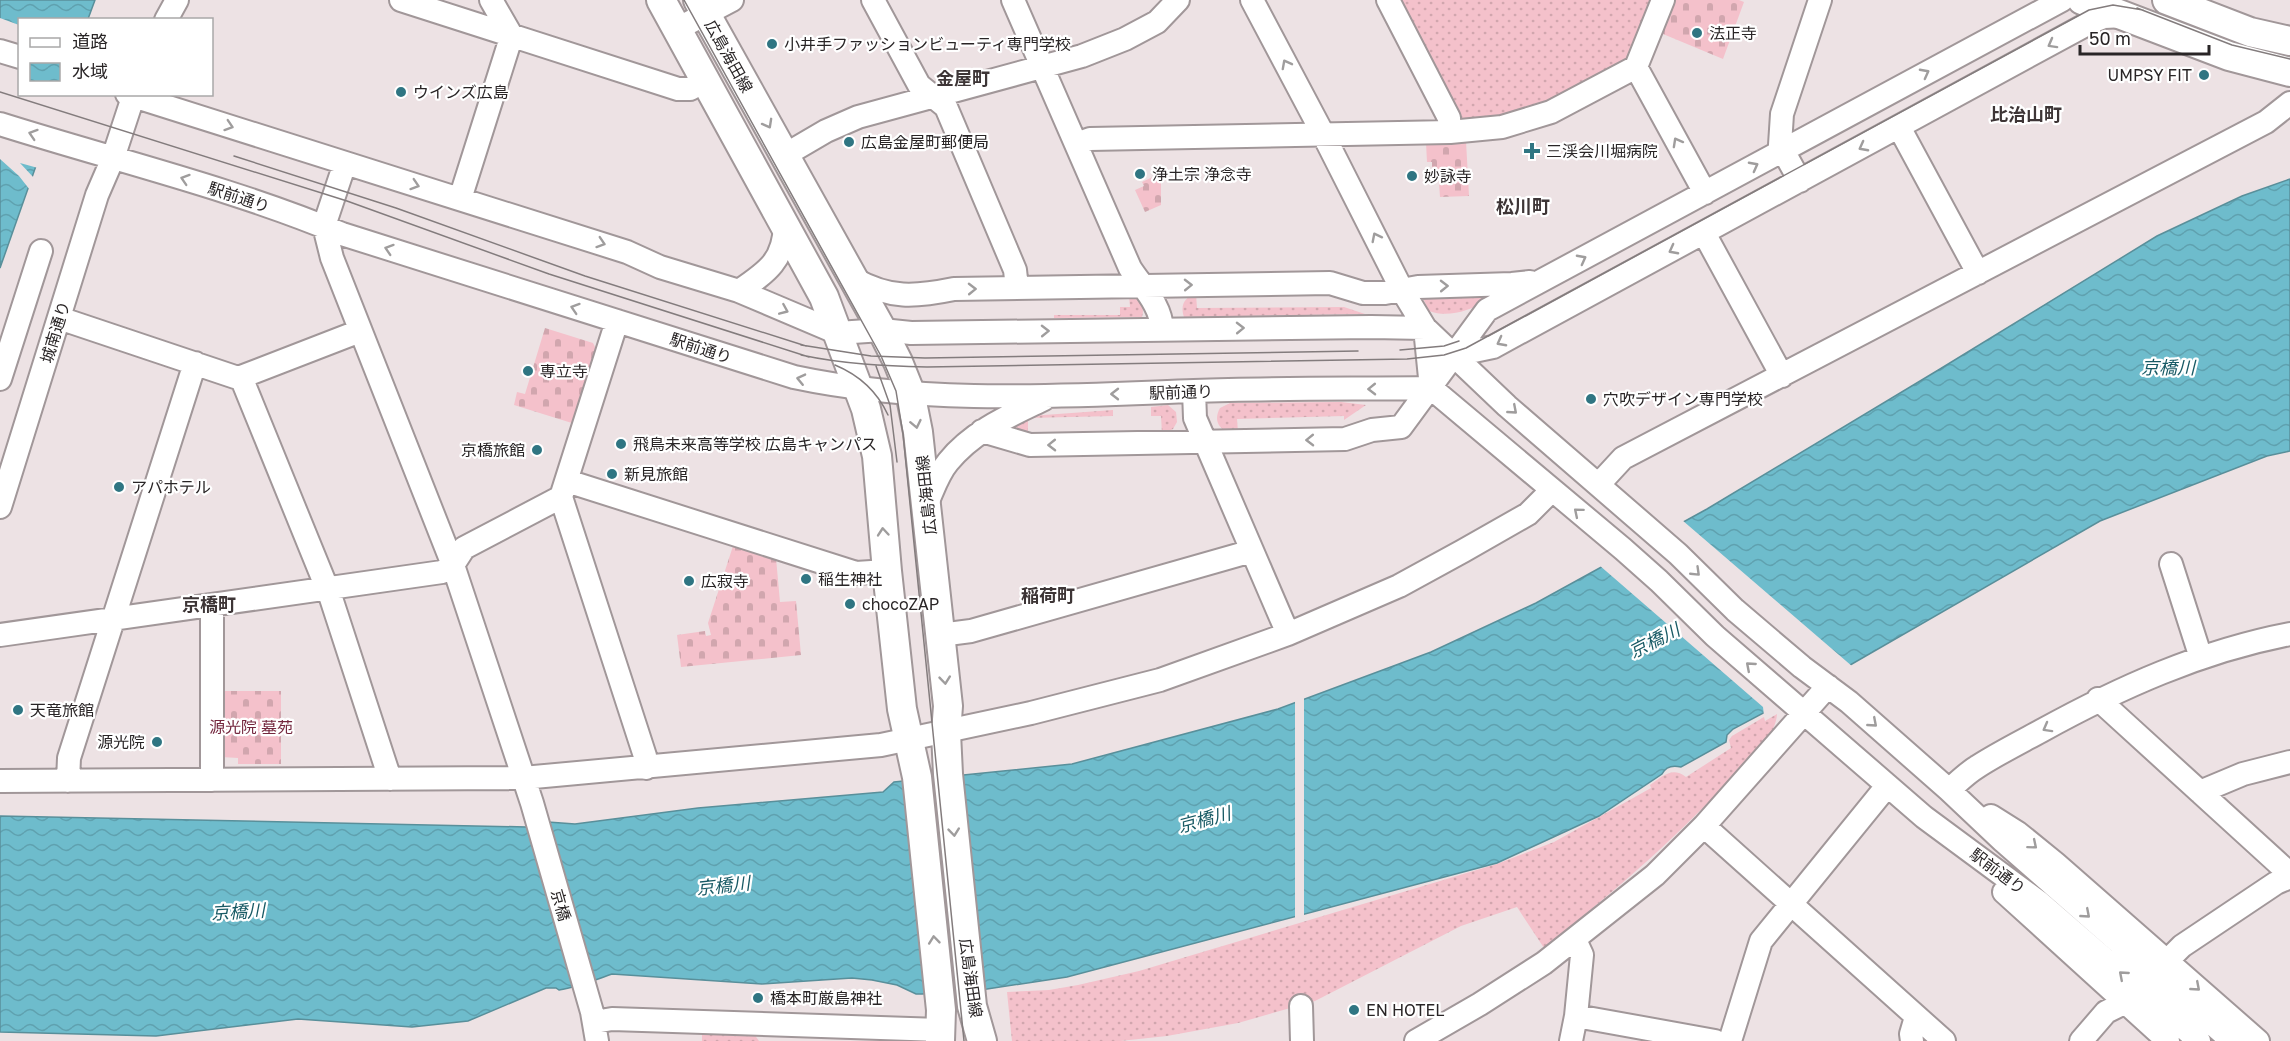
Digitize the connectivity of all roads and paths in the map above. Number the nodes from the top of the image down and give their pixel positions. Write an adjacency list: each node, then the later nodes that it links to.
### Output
1 (177, 0): 19 (street)
2 (401, 0): 22 (street)
3 (492, 0): 22 (street)
4 (661, 0): 21 (main road, 広島海田線)
5 (732, 0): 17 (street)
6 (873, 0): 32 (street)
7 (1013, 0): 26 (street)
8 (1178, 0): 26 (street)
9 (1252, 0): 37 (street, one-way to 9)
10 (1388, 0): 36 (street)
11 (1663, 0): 27 (street)
12 (1820, 0): 39 (street)
13 (2022, 0): 20 (street)
14 (2062, 0): 20 (street)
15 (2082, 0): 18 (main road)
16 (2167, 0): 23 (main road)
17 (702, 7): 21 (street); 40 (main road, 広島海田線, one-way to 40)
18 (2125, 16): 28 (main road); 35 (street, one-way to 35)
19 (167, 18)
20 (2010, 28): 39 (street, one-way to 20)
21 (677, 29): 29 (main road, 広島海田線)
22 (510, 33): 29 (street); 45 (street)
23 (2290, 41)
24 (0, 51): 25 (street)
25 (18, 56)
26 (1041, 66): 32 (street); 38 (street)
27 (1636, 67): 36 (street); 44 (street, one-way to 27)
28 (2290, 72)
29 (705, 81): 46 (main road, 広島海田線)
30 (132, 96): 41 (street, 城南通り)
31 (135, 96): 42 (street, one-way to 42)
32 (934, 96): 40 (street); 54 (street)
33 (2290, 103): 50 (street)
34 (0, 124): 41 (street, 駅前通り, one-way to 34)
35 (1899, 128): 43 (street, one-way to 43); 50 (street)
36 (1450, 132): 37 (street)
37 (1323, 134): 38 (street); 55 (street, one-way to 37)
38 (1076, 144): 53 (street)
39 (1783, 150): 43 (street); 44 (street, one-way to 39)
40 (784, 155): 51 (main road, 広島海田線)
41 (113, 158): 47 (street, 駅前通り, one-way to 41); 58 (street, 城南通り)
42 (345, 163): 45 (street, one-way to 45); 47 (street)
43 (1800, 181): 48 (street)
44 (1705, 193): 52 (street, one-way to 44)
45 (460, 199): 56 (street, one-way to 56)
46 (785, 225): 56 (street); 64 (main road, 広島海田線)
47 (324, 226): 59 (street, 駅前通り, one-way to 47); 63 (street, 京橋)
48 (1704, 233): 65 (street, one-way to 65); 67 (street)
49 (41, 250): 69 (street)
50 (1978, 273): 67 (street)
51 (854, 279): 57 (street); 60 (main road, 広島海田線)
52 (1542, 280): 55 (street, one-way to 52); 65 (street)
53 (1141, 286): 54 (street); 55 (street, one-way to 55); 62 (street)
54 (1017, 288): 57 (street, one-way to 54)
55 (1402, 290): 61 (street)
56 (739, 291): 64 (street, one-way to 64)
57 (926, 294): 60 (street)
58 (59, 318): 66 (street); 81 (street, 城南通り)
59 (617, 321): 71 (street, 駅前通り, one-way to 59); 78 (street)
60 (878, 324): 62 (street, one-way to 62); 64 (street); 73 (main road, 広島海田線)
61 (1425, 328): 62 (street, one-way to 61); 65 (street); 70 (street)
62 (1162, 329)
63 (360, 331): 68 (street); 84 (street, 京橋)
64 (838, 333): 71 (main road, 広島海田線)
65 (1455, 356): 70 (street); 77 (street, one-way to 77)
66 (195, 363): 68 (street); 88 (street)
67 (1782, 376): 77 (street)
68 (241, 377): 86 (street)
69 (0, 379)
70 (1431, 388): 72 (street, 駅前通り, one-way to 72); 76 (street, one-way to 76); 79 (street, 駅前通り)
71 (859, 389): 73 (street, 駅前通り); 85 (main road, 広島海田線, one-way to 71)
72 (1194, 391): 74 (street, 駅前通り, one-way to 74); 76 (street)
73 (910, 392): 74 (street, 駅前通り); 80 (main road, 広島海田線, one-way to 80)
74 (1048, 397): 75 (street)
75 (982, 431): 76 (street, one-way to 75); 80 (street)
76 (1206, 442): 82 (street)
77 (1599, 484): 94 (street, one-way to 94)
78 (564, 489): 84 (street); 85 (street); 100 (street)
79 (1552, 490): 89 (street); 96 (street, 駅前通り, one-way to 79)
80 (927, 503): 92 (main road, 広島海田線)
81 (0, 507)
82 (1252, 551): 89 (street); 92 (street)
83 (2171, 564): 93 (street)
84 (453, 565): 86 (street); 101 (street, 京橋)
85 (887, 571): 98 (main road, 広島海田線)
86 (327, 588): 87 (street); 102 (street)
87 (212, 604): 88 (street); 104 (street)
88 (114, 619): 91 (street); 105 (street)
89 (1288, 634): 97 (street)
90 (2290, 634): 93 (street)
91 (0, 635)
92 (940, 635): 97 (main road, 広島海田線, one-way to 97)
93 (2201, 658): 95 (street)
94 (1828, 686): 96 (street); 107 (street, one-way to 107)
95 (2098, 699): 107 (street, one-way to 107); 108 (street)
96 (1799, 709): 106 (street, 駅前通り); 110 (street)
97 (946, 733): 98 (street); 122 (main road, 広島海田線, one-way to 122)
98 (909, 740): 100 (street); 121 (main road, 広島海田線, one-way to 98)
99 (2290, 762): 108 (street)
100 (646, 768): 101 (street)
101 (523, 778): 102 (street); 119 (street, 京橋)
102 (390, 779): 104 (street)
103 (0, 780): 105 (street)
104 (212, 780): 105 (street)
105 (68, 781)
106 (1887, 786): 109 (street, 駅前通り); 112 (street)
107 (1949, 790): 114 (street, one-way to 114); 133 (street, one-way to 133)
108 (2200, 792): 111 (street)
109 (1924, 818): 115 (street); 132 (street, 駅前通り, one-way to 109)
110 (1704, 826): 112 (street); 113 (street)
111 (2290, 875): 114 (street)
112 (1790, 904): 118 (street); 127 (street)
113 (1575, 940): 117 (street); 124 (street)
114 (2167, 961): 134 (street, one-way to 134)
115 (2124, 1003): 130 (street); 131 (street)
116 (1301, 1006): 123 (street)
117 (1576, 1016): 125 (street); 126 (street)
118 (1916, 1017): 128 (street); 129 (street)
119 (596, 1032): 120 (street)
120 (767, 1033): 121 (street)
121 (940, 1036)
122 (982, 1041)
123 (1302, 1041)
124 (1416, 1041)
125 (1571, 1041)
126 (1715, 1041)
127 (1730, 1041)
128 (1912, 1041)
129 (1944, 1041)
130 (2081, 1041)
131 (2168, 1041)
132 (2199, 1041)
133 (2232, 1041)
134 (2258, 1041)

